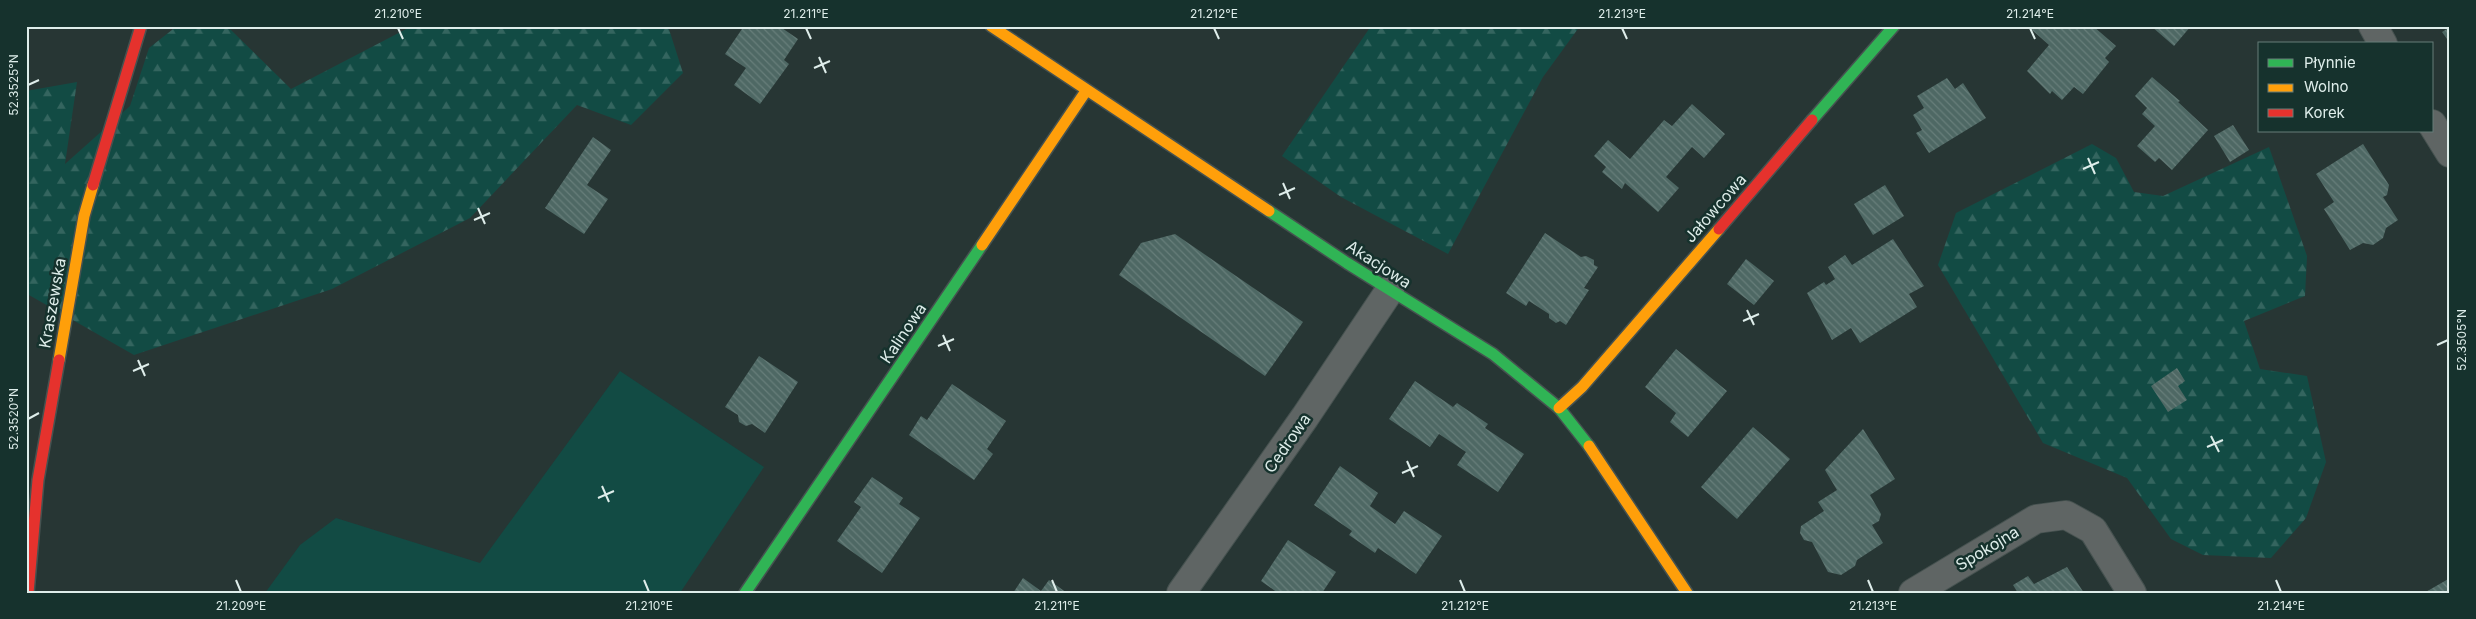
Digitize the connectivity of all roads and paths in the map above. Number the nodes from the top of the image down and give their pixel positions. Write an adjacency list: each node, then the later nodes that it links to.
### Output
1 (141, 26): 11 (street, Kraszewska)
2 (991, 26): 6 (street, Akacjowa)
3 (1894, 26): 10 (street, Jałowcowa)
4 (2373, 26): 5 (street)
5 (2382, 42)
6 (1086, 91): 9 (street, Akacjowa); 13 (street, Kalinowa)
7 (2434, 127): 8 (street)
8 (2450, 153)
9 (1390, 290): 10 (street, Akacjowa); 14 (street, Cedrowa)
10 (1559, 408): 15 (street, Akacjowa)
11 (32, 483): 12 (street, Kraszewska)
12 (28, 593)
13 (745, 593)
14 (1181, 593)
15 (1687, 593)
16 (1913, 593): 17 (street, Spokojna)
17 (2132, 593)

